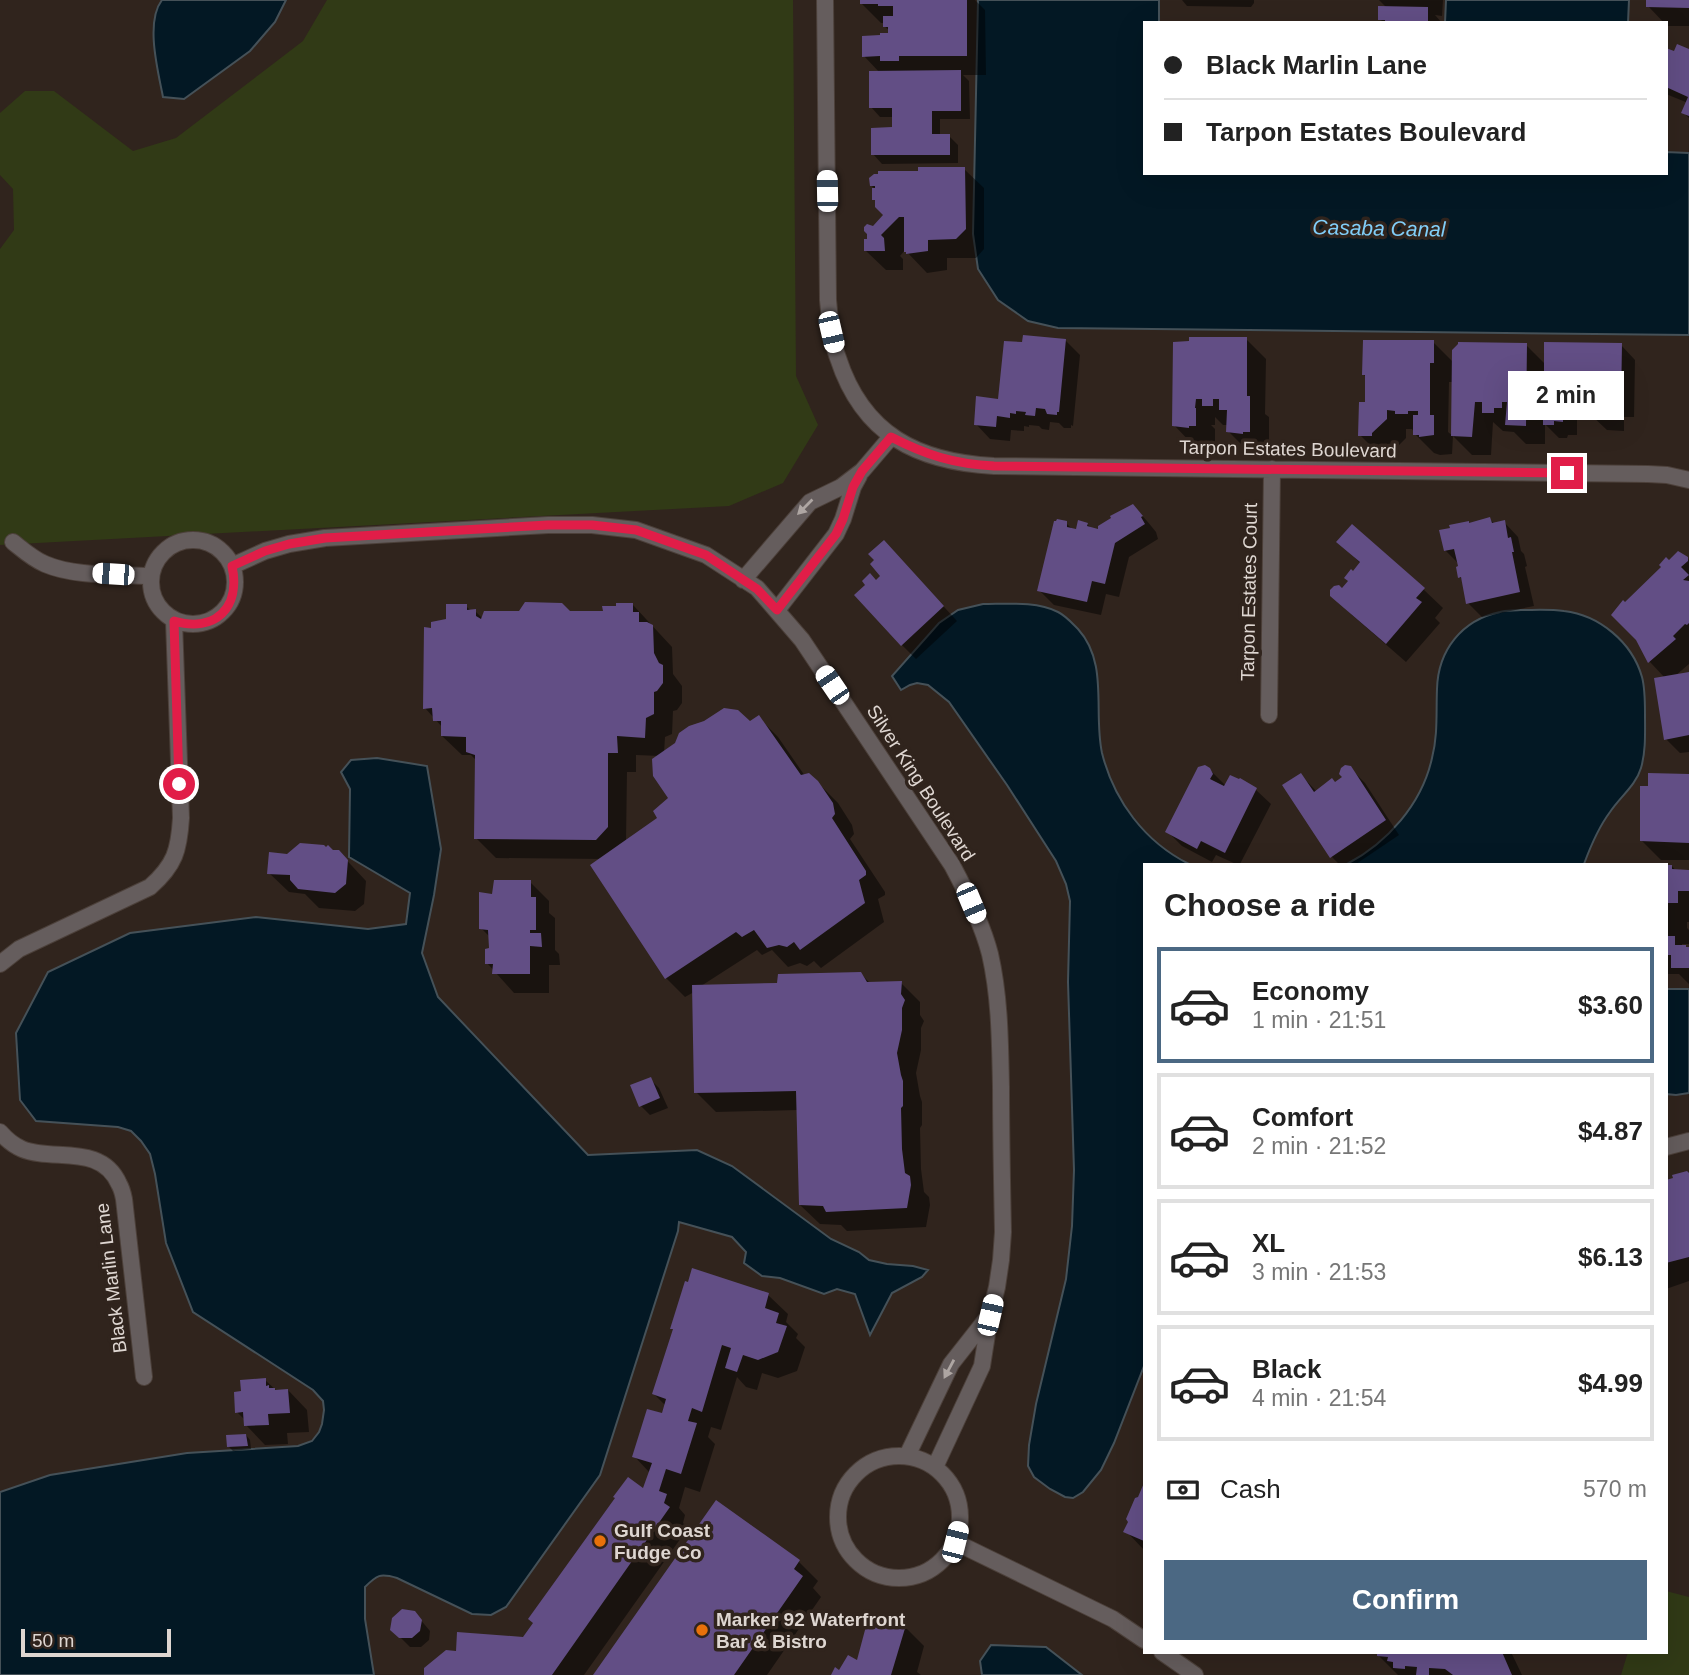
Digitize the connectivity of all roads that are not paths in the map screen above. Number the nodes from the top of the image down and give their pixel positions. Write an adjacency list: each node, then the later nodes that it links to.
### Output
1 (825, 0): 2 (street, Tarpon Estates Boulevard)
2 (891, 437): 3 (street, Tarpon Estates Boulevard); 4 (street)
3 (1272, 470): 5 (street, Tarpon Estates Boulevard); 12 (street, Tarpon Estates Court)
4 (862, 471): 9 (street, one-way to 9); 10 (street)
5 (1689, 480)
6 (13, 542): 8 (street)
7 (232, 566): 8 (street); 9 (street, Silver King Boulevard); 11 (street)
8 (150, 576): 11 (street)
9 (743, 580): 10 (street, Silver King Boulevard)
10 (777, 610): 17 (street, Silver King Boulevard)
11 (174, 621): 13 (street)
12 (1269, 715)
13 (0, 964)
14 (0, 1132): 18 (street, Black Marlin Lane)
15 (1689, 1141): 16 (street)
16 (1668, 1146)
17 (990, 1315): 19 (street, Silver King Boulevard, one-way to 19); 20 (street, Silver King Boulevard)
18 (144, 1377)
19 (907, 1456): 20 (street); 21 (street)
20 (935, 1467): 21 (street)
21 (955, 1542): 22 (street)
22 (1143, 1639)
23 (1173, 1655): 24 (street)
24 (1195, 1675)

